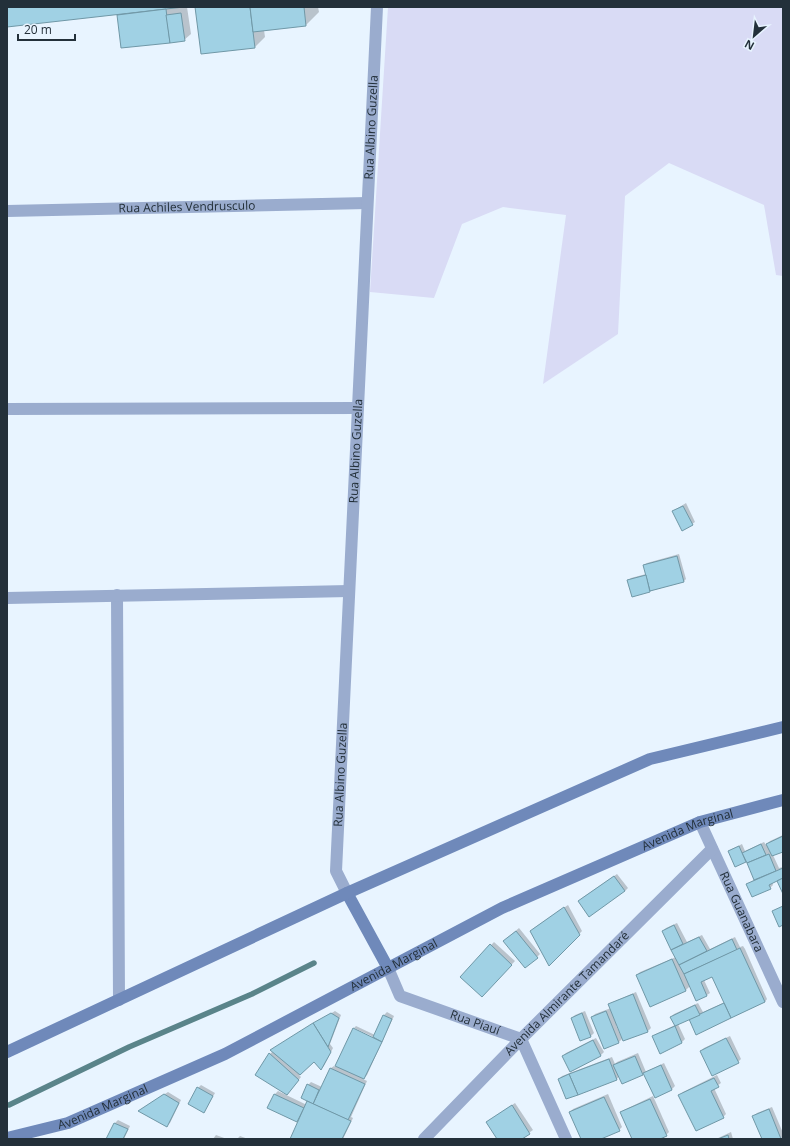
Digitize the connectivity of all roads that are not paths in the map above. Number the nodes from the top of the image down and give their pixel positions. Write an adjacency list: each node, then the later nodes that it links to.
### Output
1 (377, 7): 2 (street, Rua Albino Guzella)
2 (367, 203): 3 (street, Rua Achiles Vendrusculo); 4 (street, Rua Albino Guzella)
3 (7, 211)
4 (358, 408): 5 (street); 6 (street, Rua Albino Guzella)
5 (7, 409)
6 (349, 591): 7 (street); 13 (street, Rua Albino Guzella)
7 (117, 595): 8 (street); 15 (street)
8 (7, 598)
9 (783, 727): 13 (street)
10 (783, 800): 11 (street, Avenida Marginal)
11 (700, 822): 12 (street, Rua Guanabara); 14 (street, Avenida Marginal)
12 (712, 849): 16 (street, Rua Guanabara); 17 (street, Avenida Almirante Tamandaré)
13 (347, 894): 14 (street); 15 (street)
14 (388, 968): 17 (street, Rua Piauí); 19 (street, Avenida Marginal)
15 (120, 1000): 18 (street)
16 (783, 1002)
17 (521, 1039): 20 (street, Avenida Almirante Tamandaré); 21 (street)
18 (7, 1052)
19 (7, 1138)
20 (424, 1139)
21 (566, 1139)

